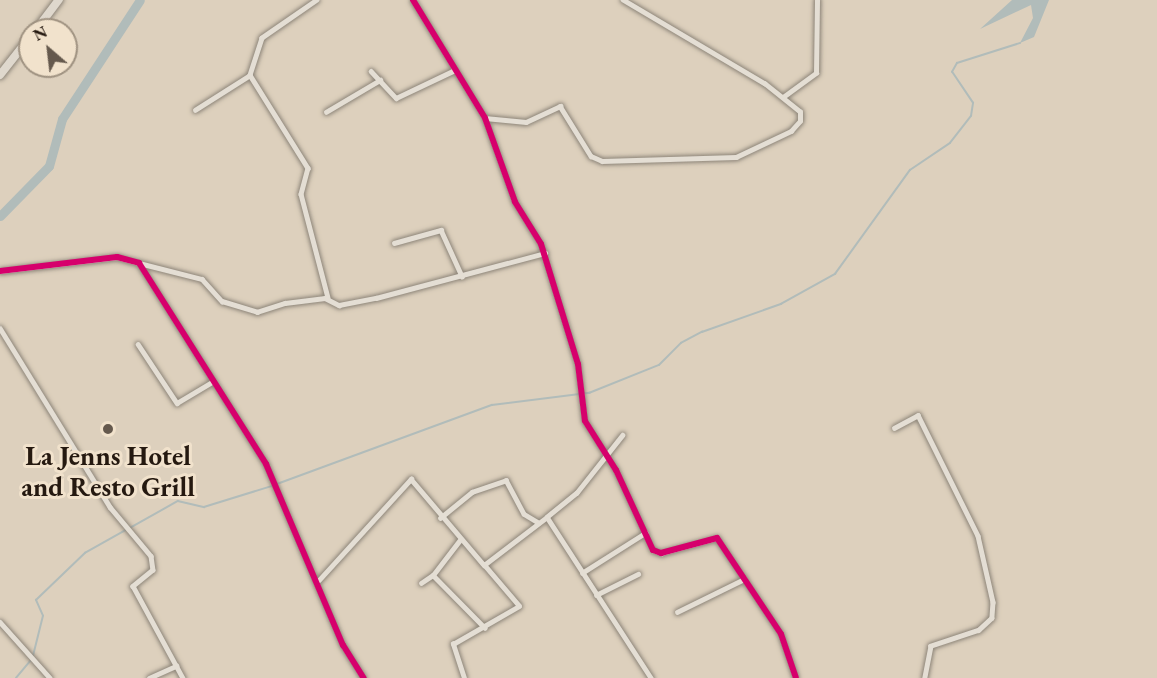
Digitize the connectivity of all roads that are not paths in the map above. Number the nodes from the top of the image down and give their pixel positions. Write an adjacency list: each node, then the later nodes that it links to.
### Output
1 (59, 0): 6 (highway)
2 (317, 0): 11 (street)
3 (413, 0): 8 (street)
4 (623, 0): 13 (street)
5 (817, 0): 13 (street)
6 (45, 18)
7 (18, 52): 10 (highway)
8 (455, 70): 12 (street); 16 (street)
9 (371, 71): 12 (street)
10 (0, 75)
11 (250, 75): 14 (street); 22 (street)
12 (380, 80): 15 (street)
13 (783, 97): 16 (street)
14 (195, 110)
15 (326, 112)
16 (485, 118): 18 (street)
17 (394, 243): 21 (street)
18 (545, 253): 21 (street); 28 (street)
19 (139, 263): 20 (street); 22 (street); 25 (street)
20 (0, 270)
21 (462, 276): 22 (street)
22 (328, 298)
23 (0, 328): 45 (street)
24 (138, 344): 25 (street)
25 (212, 382): 39 (street)
26 (894, 428): 53 (street)
27 (623, 435): 28 (street)
28 (605, 455): 29 (street); 32 (street)
29 (548, 517): 31 (street); 35 (street)
30 (440, 518): 31 (street); 33 (street); 39 (street)
31 (539, 523): 34 (street)
32 (645, 533): 35 (street); 38 (street)
33 (460, 540): 34 (street); 37 (street)
34 (484, 565): 44 (street)
35 (582, 573): 41 (street)
36 (638, 574): 41 (street)
37 (433, 575): 40 (street); 44 (street)
38 (744, 579): 42 (street); 52 (street)
39 (319, 580): 49 (street)
40 (421, 583)
41 (596, 595): 51 (street)
42 (677, 612)
43 (0, 622): 46 (street)
44 (486, 628): 50 (street)
45 (176, 666): 47 (street); 48 (street)
46 (50, 678)
47 (149, 678)
48 (183, 678)
49 (364, 678)
50 (464, 678)
51 (651, 678)
52 (796, 678)
53 (925, 678)

